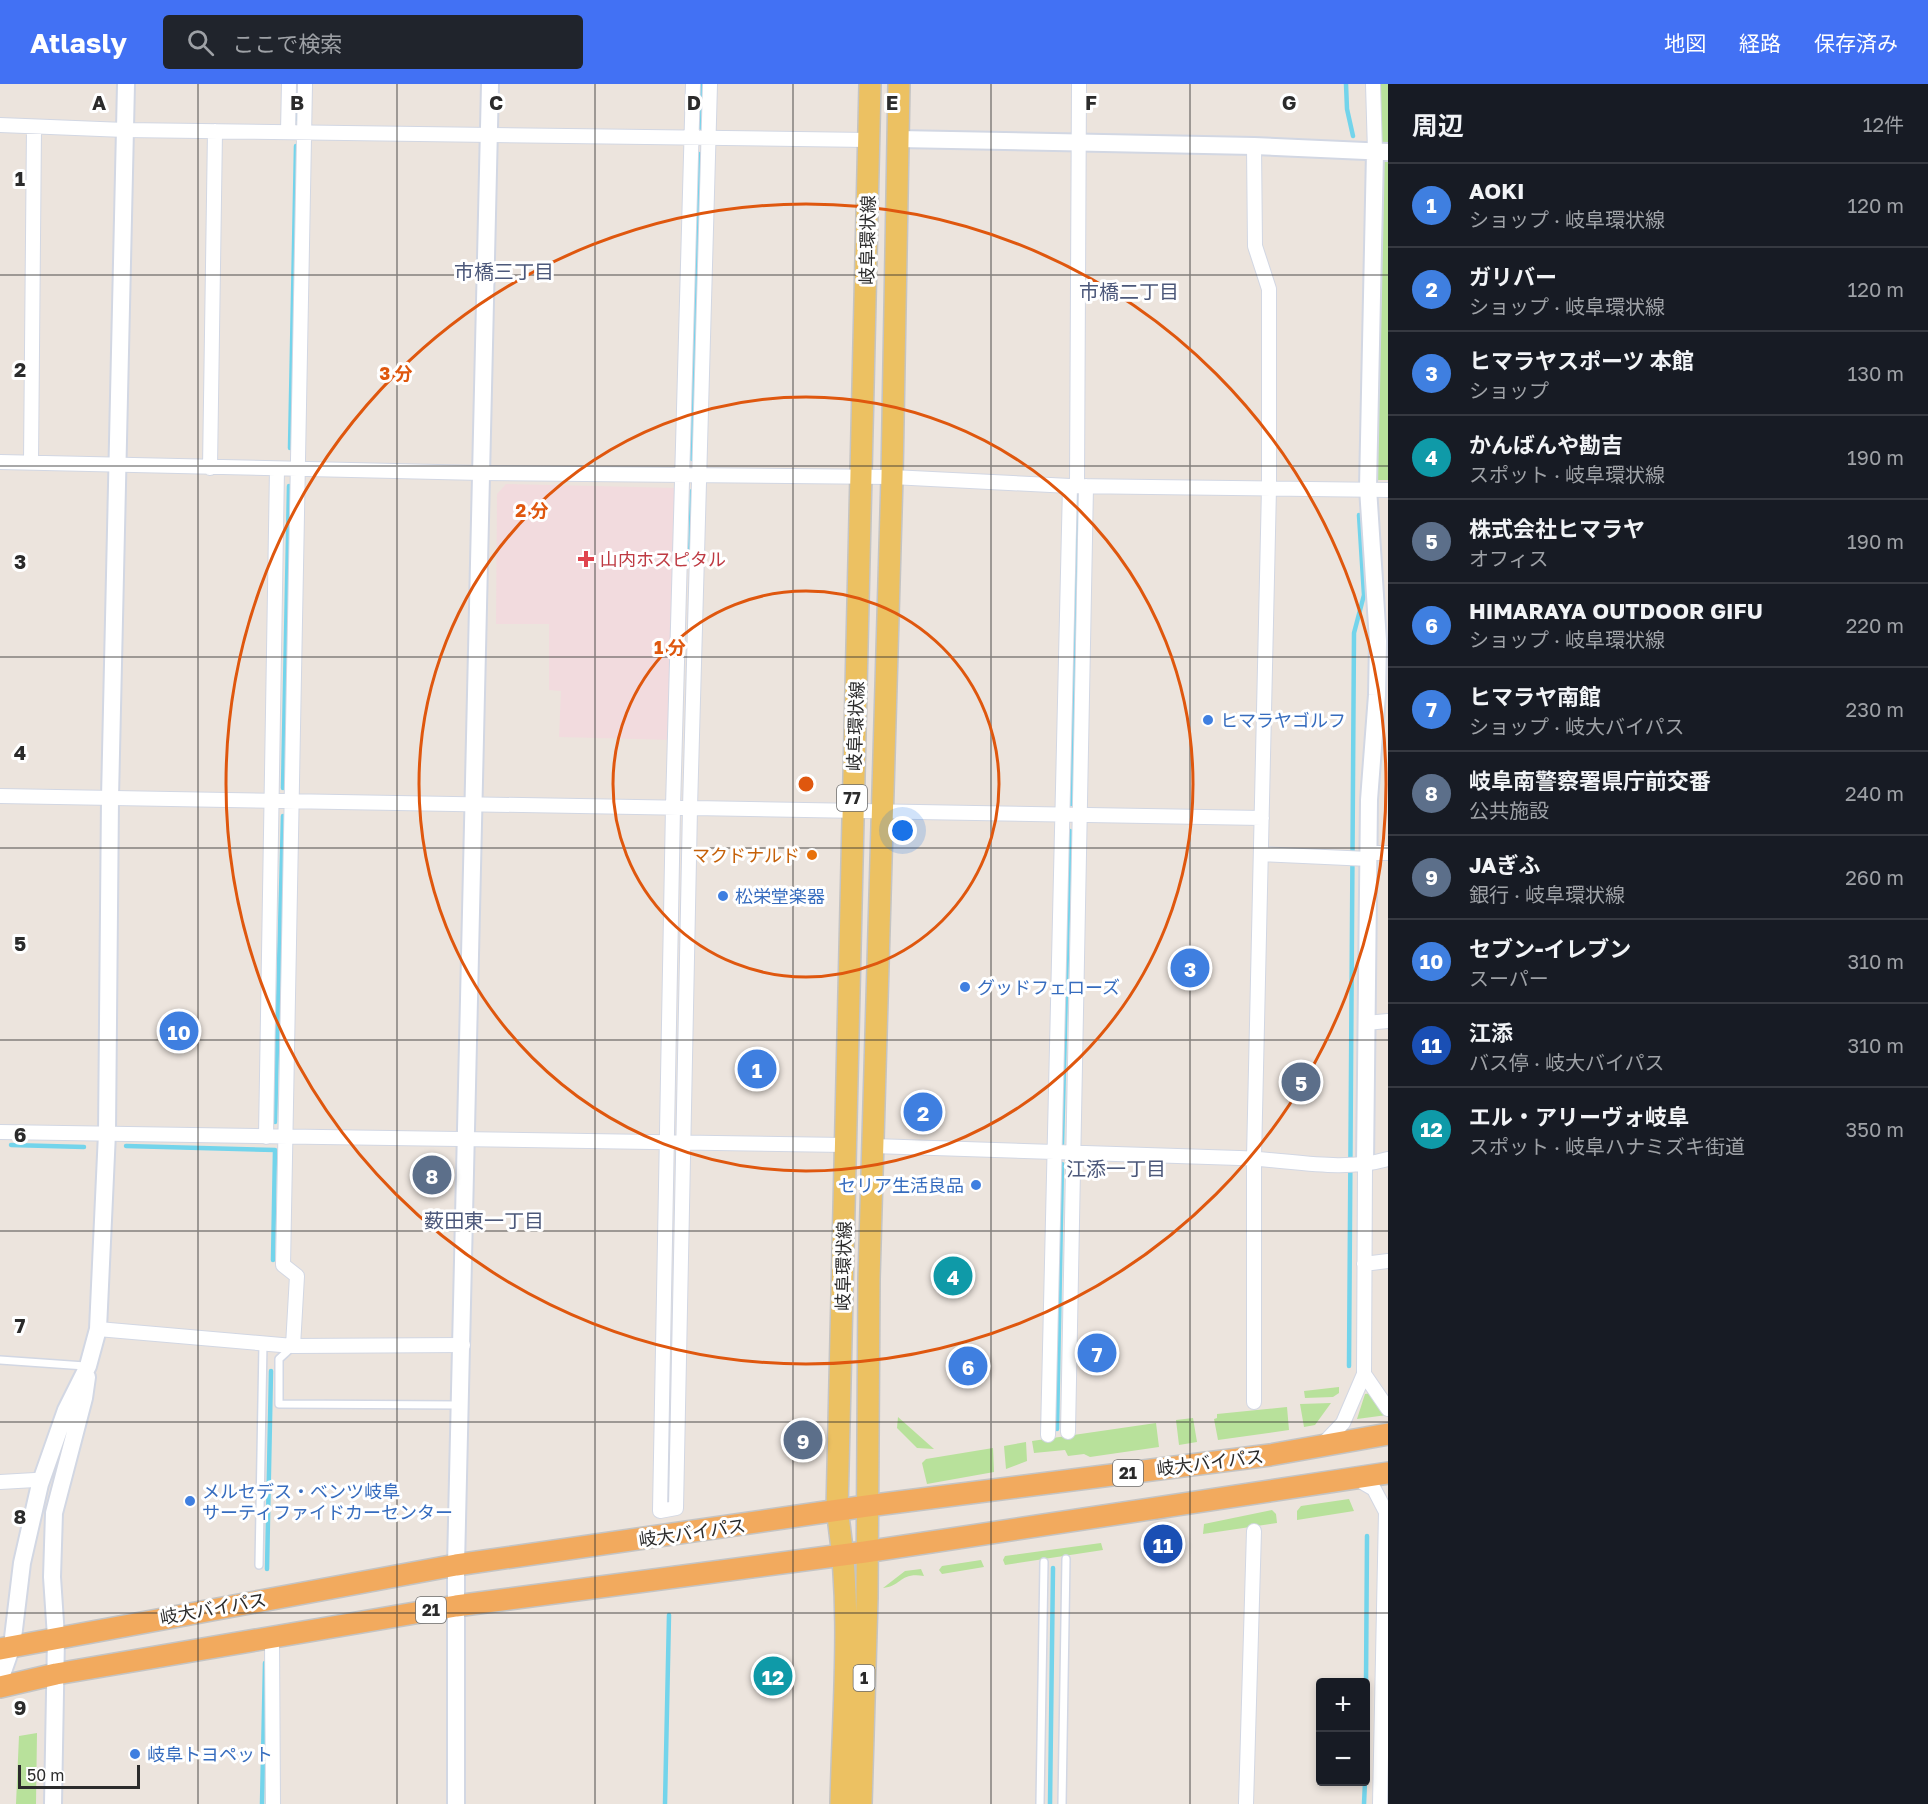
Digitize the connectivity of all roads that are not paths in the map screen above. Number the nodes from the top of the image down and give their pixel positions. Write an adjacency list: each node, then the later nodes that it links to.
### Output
1 (126, 84): 13 (street)
2 (289, 84): 15 (street)
3 (305, 84): 16 (street)
4 (490, 84): 17 (street)
5 (693, 84): 18 (street)
6 (710, 84): 19 (street)
7 (870, 84): 21 (main road, 岐阜環状線 / 77)
8 (899, 84): 20 (main road, 岐阜環状線 / 77)
9 (1079, 84): 22 (street)
10 (1373, 84): 24 (street)
11 (0, 125): 12 (street)
12 (34, 127): 13 (street); 26 (street)
13 (125, 130): 14 (street); 27 (street)
14 (215, 131): 15 (street); 28 (street)
15 (288, 132): 16 (street)
16 (304, 132): 17 (street); 30 (street)
17 (488, 134): 18 (street); 31 (street)
18 (692, 138): 19 (street); 32 (street)
19 (709, 138): 21 (street); 33 (street)
20 (898, 139): 22 (street); 35 (main road, 岐阜環状線 / 77)
21 (868, 140): 34 (main road, 岐阜環状線 / 77)
22 (1078, 144): 23 (street); 36 (street)
23 (1254, 146): 24 (street); 37 (street)
24 (1381, 152): 38 (street)
25 (0, 462): 26 (street)
26 (31, 462): 27 (street)
27 (117, 466): 28 (street); 41 (street)
28 (210, 468): 29 (street)
29 (277, 469): 30 (street); 42 (street)
30 (297, 469): 31 (street); 43 (street)
31 (481, 473): 32 (street); 44 (street)
32 (683, 475): 33 (street); 45 (street)
33 (701, 475): 34 (street); 46 (street)
34 (863, 477): 35 (street); 47 (main road, 岐阜環状線 / 77)
35 (892, 477): 36 (street); 48 (main road, 岐阜環状線 / 77)
36 (1078, 486): 37 (street); 49 (street); 50 (street)
37 (1269, 488): 38 (street); 51 (street)
38 (1368, 488): 39 (street); 54 (street)
39 (1388, 490)
40 (0, 796): 41 (street)
41 (110, 798): 42 (street); 58 (street)
42 (272, 801): 43 (street); 59 (street)
43 (290, 801): 44 (street); 60 (street)
44 (474, 804): 45 (street); 61 (street)
45 (673, 807): 46 (street); 62 (street)
46 (690, 808): 47 (street); 63 (street)
47 (852, 810): 48 (street); 64 (main road, 岐阜環状線 / 77)
48 (881, 811): 49 (street); 65 (main road, 岐阜環状線 / 77)
49 (1062, 814): 50 (street); 66 (street)
50 (1080, 815): 51 (street); 67 (street)
51 (1262, 818): 53 (street)
52 (1388, 853): 54 (street)
53 (1261, 854): 54 (street); 68 (street)
54 (1366, 857): 56 (street)
55 (1388, 1021): 56 (street)
56 (1366, 1023): 70 (street)
57 (0, 1132): 58 (street)
58 (107, 1133): 59 (street); 73 (street)
59 (266, 1137): 60 (street)
60 (285, 1137): 61 (street); 76 (street)
61 (468, 1140): 62 (street); 75 (street)
62 (665, 1142): 63 (street); 63 (street)
63 (682, 1143): 64 (street)
64 (845, 1144): 93 (main road, 岐阜環状線 / 77)
65 (873, 1146): 66 (street); 91 (main road, 岐阜環状線 / 77)
66 (1055, 1152): 67 (street); 85 (street)
67 (1073, 1152): 68 (street); 83 (street)
68 (1254, 1158): 70 (street); 80 (street)
69 (1388, 1158): 70 (street)
70 (1362, 1165): 72 (street)
71 (1388, 1261): 72 (street)
72 (1364, 1264): 79 (street)
73 (98, 1329): 74 (street); 78 (street)
74 (263, 1344): 76 (street); 99 (lane)
75 (463, 1345): 76 (street); 81 (street)
76 (294, 1346): 81 (lane)
77 (0, 1360): 78 (lane)
78 (88, 1366): 90 (street); 103 (street)
79 (1364, 1374): 82 (street); 86 (street)
80 (1254, 1402)
81 (461, 1406): 100 (street)
82 (1388, 1409)
83 (1068, 1432)
84 (1388, 1434): 86 (highway, 岐大バイパス / 21)
85 (1048, 1435)
86 (1322, 1445): 91 (highway, 岐大バイパス / 21)
87 (1388, 1473): 88 (highway, 岐大バイパス / 21)
88 (1354, 1478): 92 (street); 95 (highway, 岐大バイパス / 21)
89 (0, 1482): 90 (street)
90 (40, 1484): 105 (street)
91 (867, 1506): 93 (highway, 岐大バイパス / 21); 95 (main road, 77)
92 (1387, 1510): 102 (street)
93 (837, 1511): 96 (main road, 77); 100 (highway, 岐大バイパス / 21)
94 (1254, 1531): 117 (street)
95 (866, 1552): 96 (highway, 岐大バイパス / 21); 114 (main road, 1)
96 (844, 1555): 101 (highway, 岐大バイパス / 21); 113 (main road, 1)
97 (1066, 1559): 116 (lane)
98 (1044, 1562): 115 (lane)
99 (259, 1564)
100 (456, 1564): 101 (street); 103 (highway, 岐大バイパス / 21)
101 (456, 1606): 104 (highway, 岐大バイパス / 21); 112 (street)
102 (1385, 1633): 109 (street)
103 (56, 1637): 105 (highway, 岐大バイパス / 21); 106 (street)
104 (272, 1637): 106 (highway, 岐大バイパス / 21); 111 (street)
105 (6, 1647): 107 (street)
106 (56, 1674): 108 (highway, 岐大バイパス / 21); 110 (street)
107 (0, 1680)
108 (0, 1686)
109 (1384, 1744): 118 (street)
110 (53, 1804)
111 (273, 1804)
112 (456, 1804)
113 (841, 1804)
114 (861, 1804)
115 (1040, 1804)
116 (1062, 1804)
117 (1246, 1804)
118 (1380, 1804)

